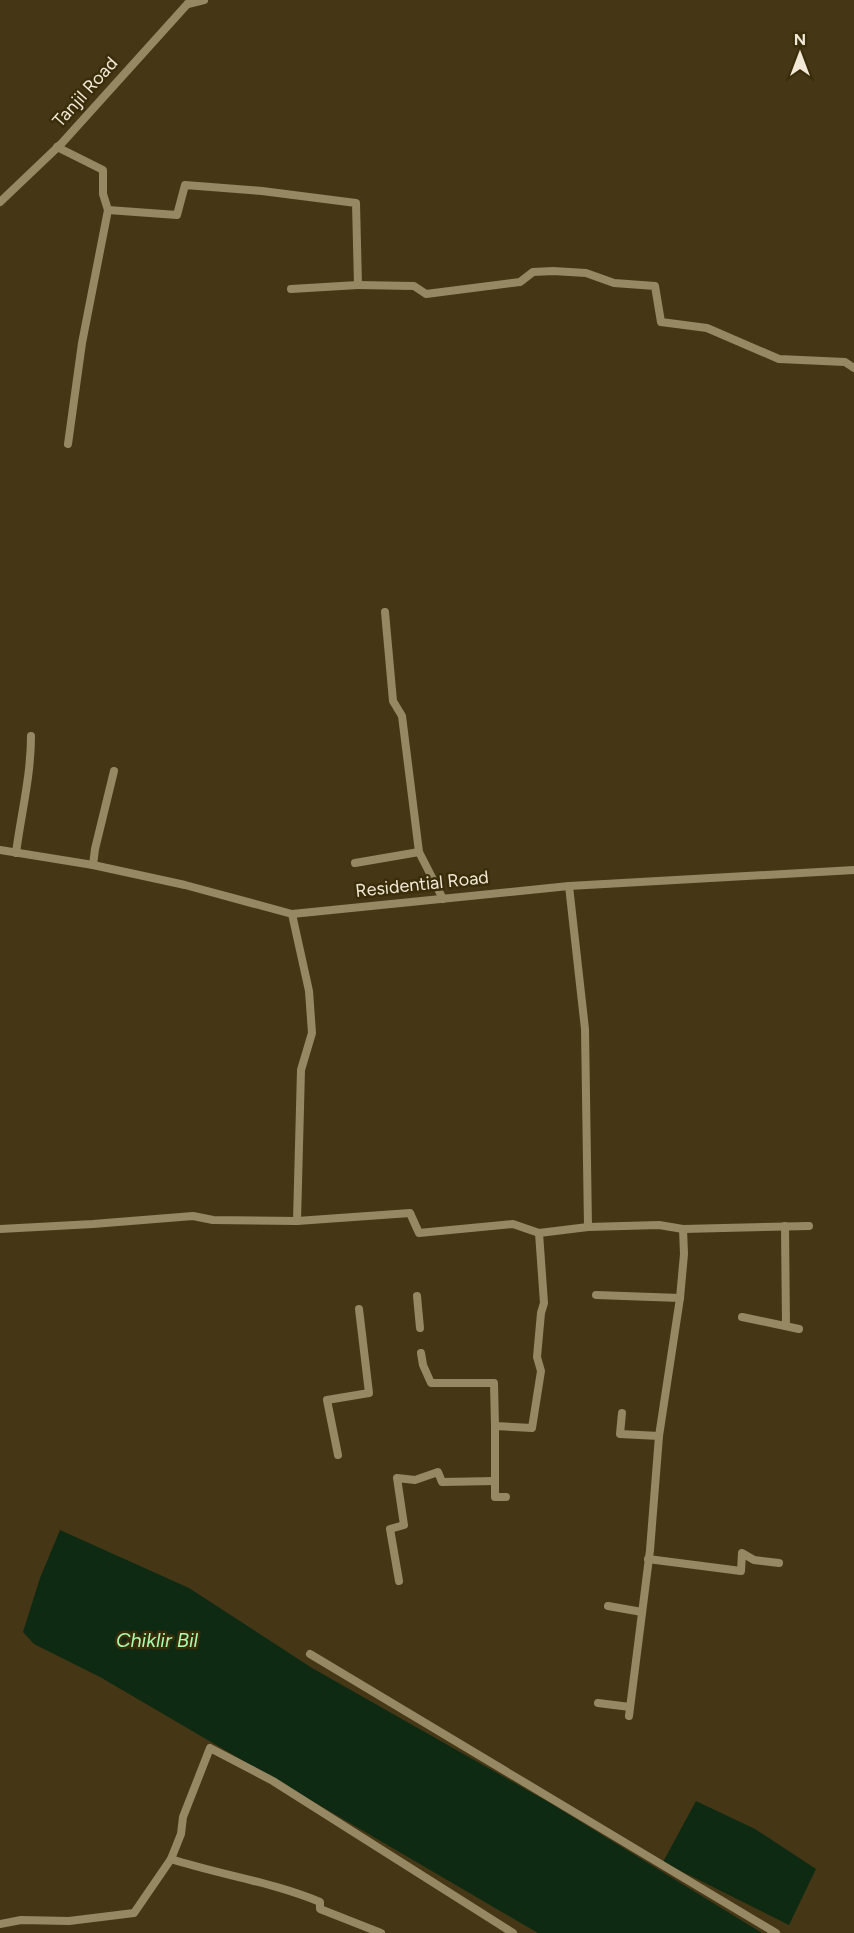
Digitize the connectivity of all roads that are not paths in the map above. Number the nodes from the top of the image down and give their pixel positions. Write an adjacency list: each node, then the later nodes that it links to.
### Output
1 (204, 0): 2 (street)
2 (190, 2): 3 (street, Tanjil Road)
3 (57, 147): 4 (street, Tanjil Road); 5 (street)
4 (0, 202)
5 (108, 210): 6 (street); 9 (street)
6 (358, 285): 7 (street); 8 (street)
7 (291, 290)
8 (854, 368)
9 (68, 444)
10 (385, 612): 14 (street)
11 (31, 736): 15 (street)
12 (114, 771): 17 (street)
13 (0, 850): 15 (street, Residential Road)
14 (419, 852): 16 (street); 20 (street)
15 (16, 853): 17 (street, Residential Road)
16 (355, 863)
17 (93, 866): 21 (street, Residential Road)
18 (854, 870): 19 (street, Residential Road)
19 (568, 886): 20 (street, Residential Road); 25 (street)
20 (443, 898): 21 (street, Residential Road)
21 (292, 914): 22 (street)
22 (297, 1221): 26 (street); 28 (street)
23 (785, 1226): 24 (street); 27 (street); 34 (street)
24 (809, 1226)
25 (588, 1227): 27 (street); 28 (street)
26 (0, 1229)
27 (683, 1229): 31 (street)
28 (539, 1233): 39 (street)
29 (596, 1295): 31 (street)
30 (417, 1296): 35 (street)
31 (680, 1298): 40 (street)
32 (359, 1309): 41 (street)
33 (742, 1317): 34 (street)
34 (786, 1326): 36 (street)
35 (420, 1328)
36 (799, 1329)
37 (421, 1353): 39 (street)
38 (622, 1413): 40 (street)
39 (495, 1426): 42 (street)
40 (660, 1436): 44 (street)
41 (338, 1455)
42 (495, 1481): 43 (street); 46 (street)
43 (506, 1497)
44 (648, 1559): 45 (street); 48 (street)
45 (779, 1563)
46 (399, 1581)
47 (608, 1606): 48 (street)
48 (642, 1612): 50 (street)
49 (310, 1654): 55 (street)
50 (598, 1703)
51 (171, 1859): 52 (street); 53 (street); 54 (street)
52 (0, 1924)
53 (381, 1933)
54 (513, 1933)
55 (776, 1933)

